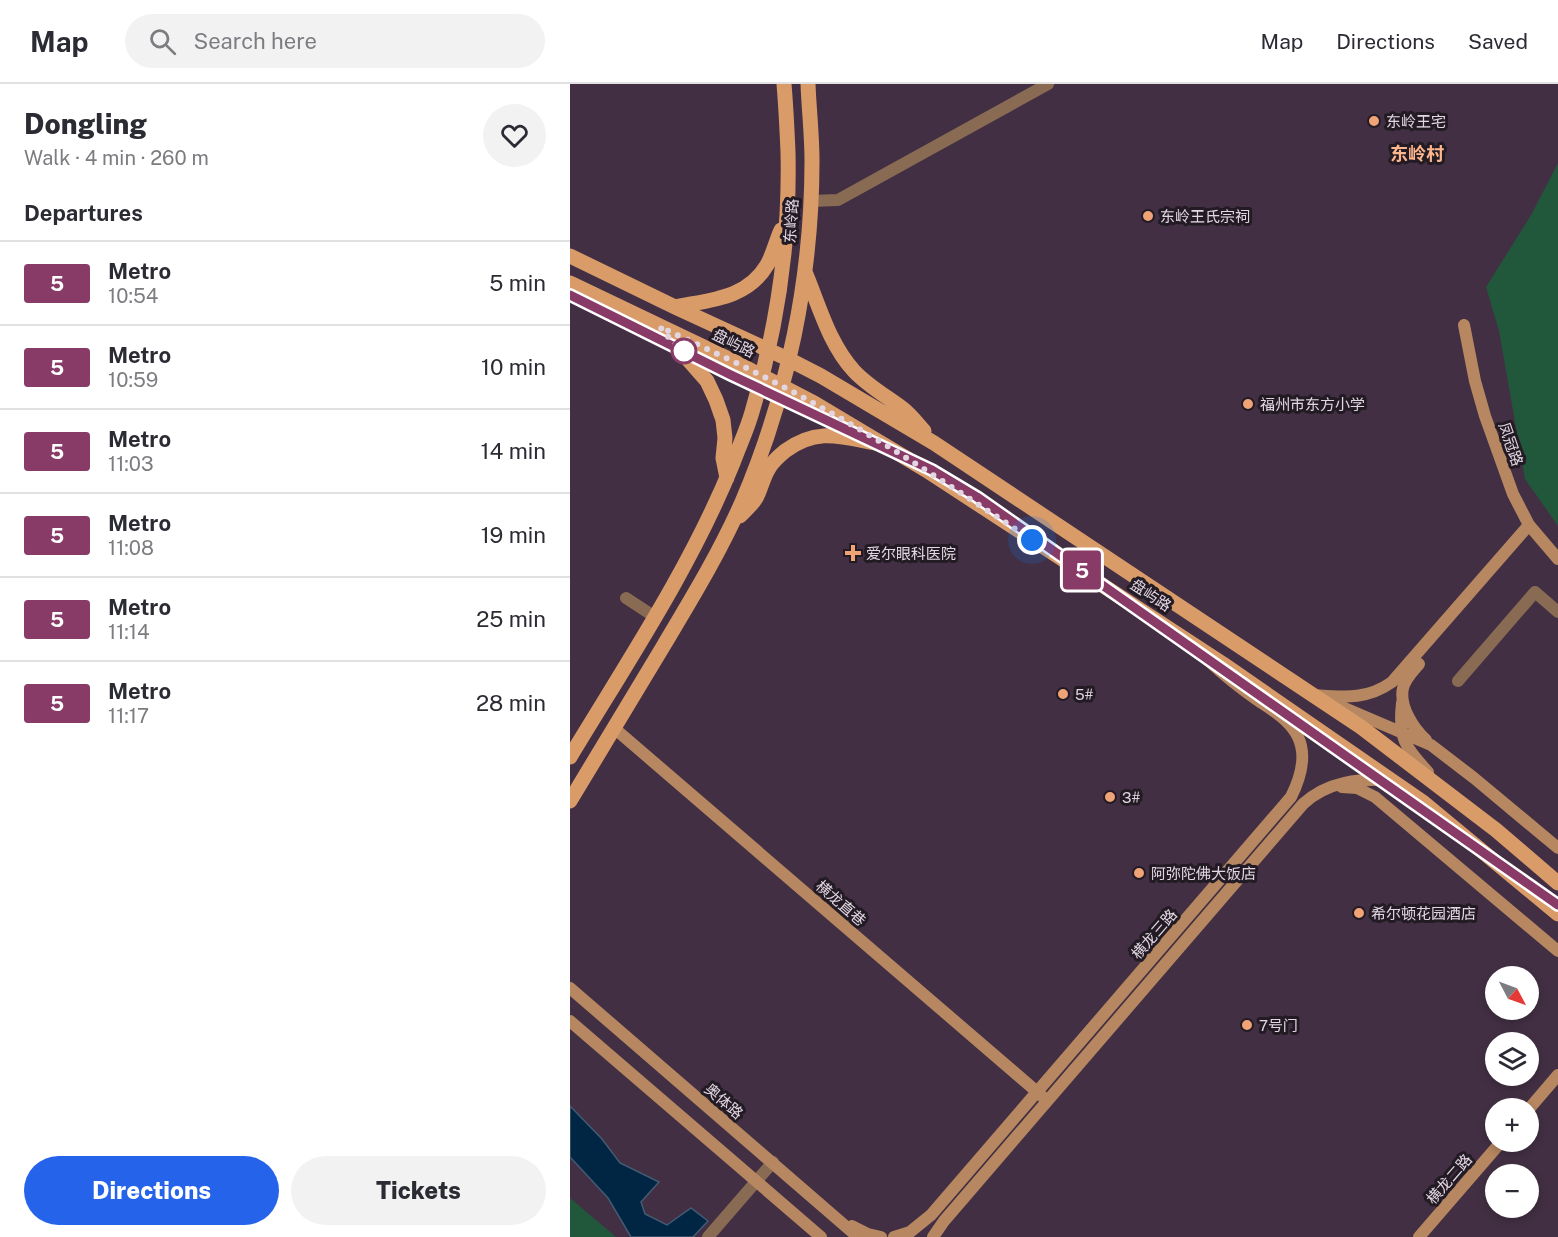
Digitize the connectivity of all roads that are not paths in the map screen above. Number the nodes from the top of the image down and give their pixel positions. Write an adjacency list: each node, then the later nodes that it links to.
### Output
1 (784, 84): 5 (main road, 东岭路)
2 (808, 84): 4 (main road, 东岭路)
3 (1048, 84): 4 (street)
4 (811, 201): 7 (main road, 东岭路)
5 (787, 213): 9 (main road); 12 (main road, 东岭路)
6 (570, 256): 9 (main road, 盘屿路)
7 (805, 272): 13 (main road, 东岭路); 16 (main road)
8 (570, 283): 11 (main road, 盘屿路)
9 (675, 307): 12 (main road, 盘屿路)
10 (1464, 325): 20 (street, 凤冠路)
11 (660, 327): 14 (main road, 盘屿路); 18 (main road)
12 (768, 350): 13 (main road, 盘屿路); 14 (main road, 东岭路)
13 (788, 358): 15 (main road, 东岭路); 16 (main road, 盘屿路)
14 (761, 376): 15 (main road, 盘屿路); 18 (main road, 东岭路)
15 (781, 386): 17 (main road, 盘屿路); 19 (main road, 东岭路)
16 (934, 442): 27 (main road, 盘屿路)
17 (886, 445): 19 (main road); 25 (main road, 盘屿路)
18 (727, 478): 24 (main road, 东岭路)
19 (730, 527): 29 (main road)
20 (1531, 528): 21 (street, 凤冠路); 27 (street); 28 (street)
21 (1558, 559)
22 (626, 598): 24 (street)
23 (1558, 612): 26 (street)
24 (655, 617): 32 (main road, 东岭路)
25 (1189, 642): 33 (main road, 盘屿路); 44 (street, 横龙三路)
26 (1458, 681)
27 (1314, 695): 30 (street); 35 (main road, 盘屿路)
28 (1402, 696): 30 (street); 31 (street)
29 (614, 728): 36 (main road); 44 (street, 横龙直巷)
30 (1401, 732): 31 (street); 35 (street)
31 (1438, 750): 37 (street)
32 (570, 757)
33 (1390, 780): 34 (street, 横龙三路); 39 (main road, 盘屿路)
34 (1326, 788): 40 (street); 46 (street, 横龙三路)
35 (1448, 792): 38 (main road, 盘屿路)
36 (570, 801)
37 (1558, 848)
38 (1558, 883)
39 (1558, 914)
40 (1558, 951)
41 (570, 988): 48 (street, 奥体路)
42 (570, 1021): 49 (street)
43 (1558, 1075): 45 (street)
44 (1037, 1092): 46 (street, 横龙直巷); 56 (street, 横龙三路)
45 (1538, 1098)
46 (1048, 1101): 57 (street, 横龙三路)
47 (1492, 1152): 58 (street, 横龙二路)
48 (773, 1162): 49 (street); 50 (street, 奥体路)
49 (756, 1181): 51 (street); 52 (street)
50 (840, 1220): 53 (street, 奥体路); 54 (street); 55 (street)
51 (708, 1237)
52 (821, 1237)
53 (858, 1237)
54 (863, 1237)
55 (881, 1237)
56 (894, 1237)
57 (933, 1237)
58 (1419, 1237)

